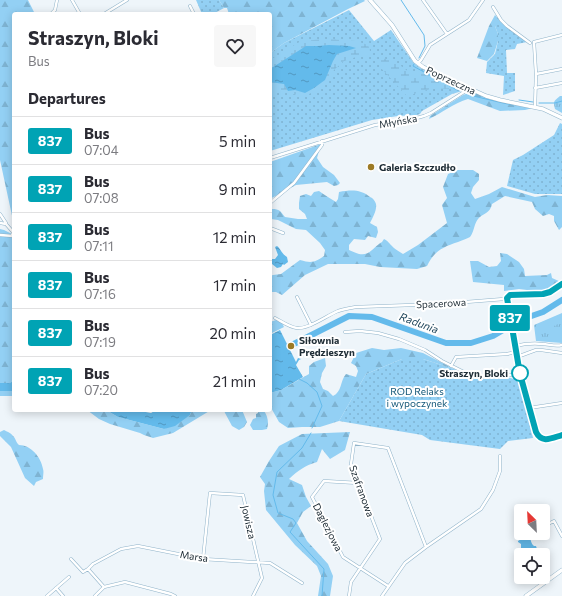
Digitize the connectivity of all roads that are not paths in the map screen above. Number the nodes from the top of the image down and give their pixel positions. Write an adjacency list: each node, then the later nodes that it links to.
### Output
1 (57, 0): 9 (street)
2 (72, 0): 10 (street)
3 (127, 0): 11 (street)
4 (370, 0): 16 (street, Poprzeczna)
5 (423, 0): 13 (street)
6 (483, 0): 13 (street)
7 (190, 6): 12 (street)
8 (494, 7): 15 (street)
9 (53, 12)
10 (79, 12)
11 (107, 12)
12 (193, 12)
13 (447, 34): 16 (street)
14 (562, 35): 18 (street)
15 (530, 43)
16 (418, 64): 20 (street, Poprzeczna)
17 (562, 69): 18 (street)
18 (536, 74): 21 (street)
19 (562, 83): 21 (street)
20 (467, 88): 22 (street, Poprzeczna); 24 (street, Młyńska)
21 (535, 88): 22 (street)
22 (535, 107): 23 (street, Poprzeczna)
23 (562, 118)
24 (322, 141): 25 (street, Młyńska); 26 (street)
25 (272, 157)
26 (272, 200)
27 (0, 214): 29 (street)
28 (0, 223): 29 (street)
29 (6, 224): 31 (street)
30 (272, 229): 32 (street)
31 (12, 231)
32 (283, 233)
33 (0, 235): 34 (street)
34 (12, 236)
35 (562, 284): 37 (street, Spacerowa)
36 (297, 297): 40 (street)
37 (507, 298): 38 (street); 40 (street, Spacerowa)
38 (510, 317)
39 (274, 318): 40 (street, Spacerowa)
40 (311, 324)
41 (345, 332): 48 (street)
42 (513, 336): 44 (street)
43 (562, 345): 44 (street)
44 (515, 346): 45 (street)
45 (516, 352): 47 (street); 48 (street)
46 (562, 353): 47 (street)
47 (517, 357): 49 (street)
48 (451, 366): 49 (street)
49 (520, 374): 51 (street)
50 (562, 403): 51 (street)
51 (529, 408): 52 (street)
52 (562, 435)
53 (500, 456): 57 (street)
54 (358, 483): 57 (street, Szafranowa); 61 (street, Szafranowa); 61 (street, Daglezjowa)
55 (550, 523): 56 (street)
56 (562, 536)
57 (426, 547): 66 (street)
58 (71, 559): 62 (street)
59 (203, 559): 60 (street, Marsa); 60 (street, Jowisza); 62 (street, Marsa)
60 (258, 562): 65 (street, Marsa); 73 (street, Jowisza)
61 (361, 568): 66 (street, Daglezjowa); 74 (street, Szafranowa)
62 (88, 569): 67 (street)
63 (562, 570): 76 (street)
64 (69, 577): 68 (street)
65 (302, 583)
66 (388, 586): 75 (street)
67 (104, 587): 71 (street); 72 (street)
68 (56, 588): 69 (street); 70 (street)
69 (47, 596)
70 (63, 596)
71 (95, 596)
72 (175, 596)
73 (253, 596)
74 (349, 596)
75 (382, 596)
76 (526, 596)

